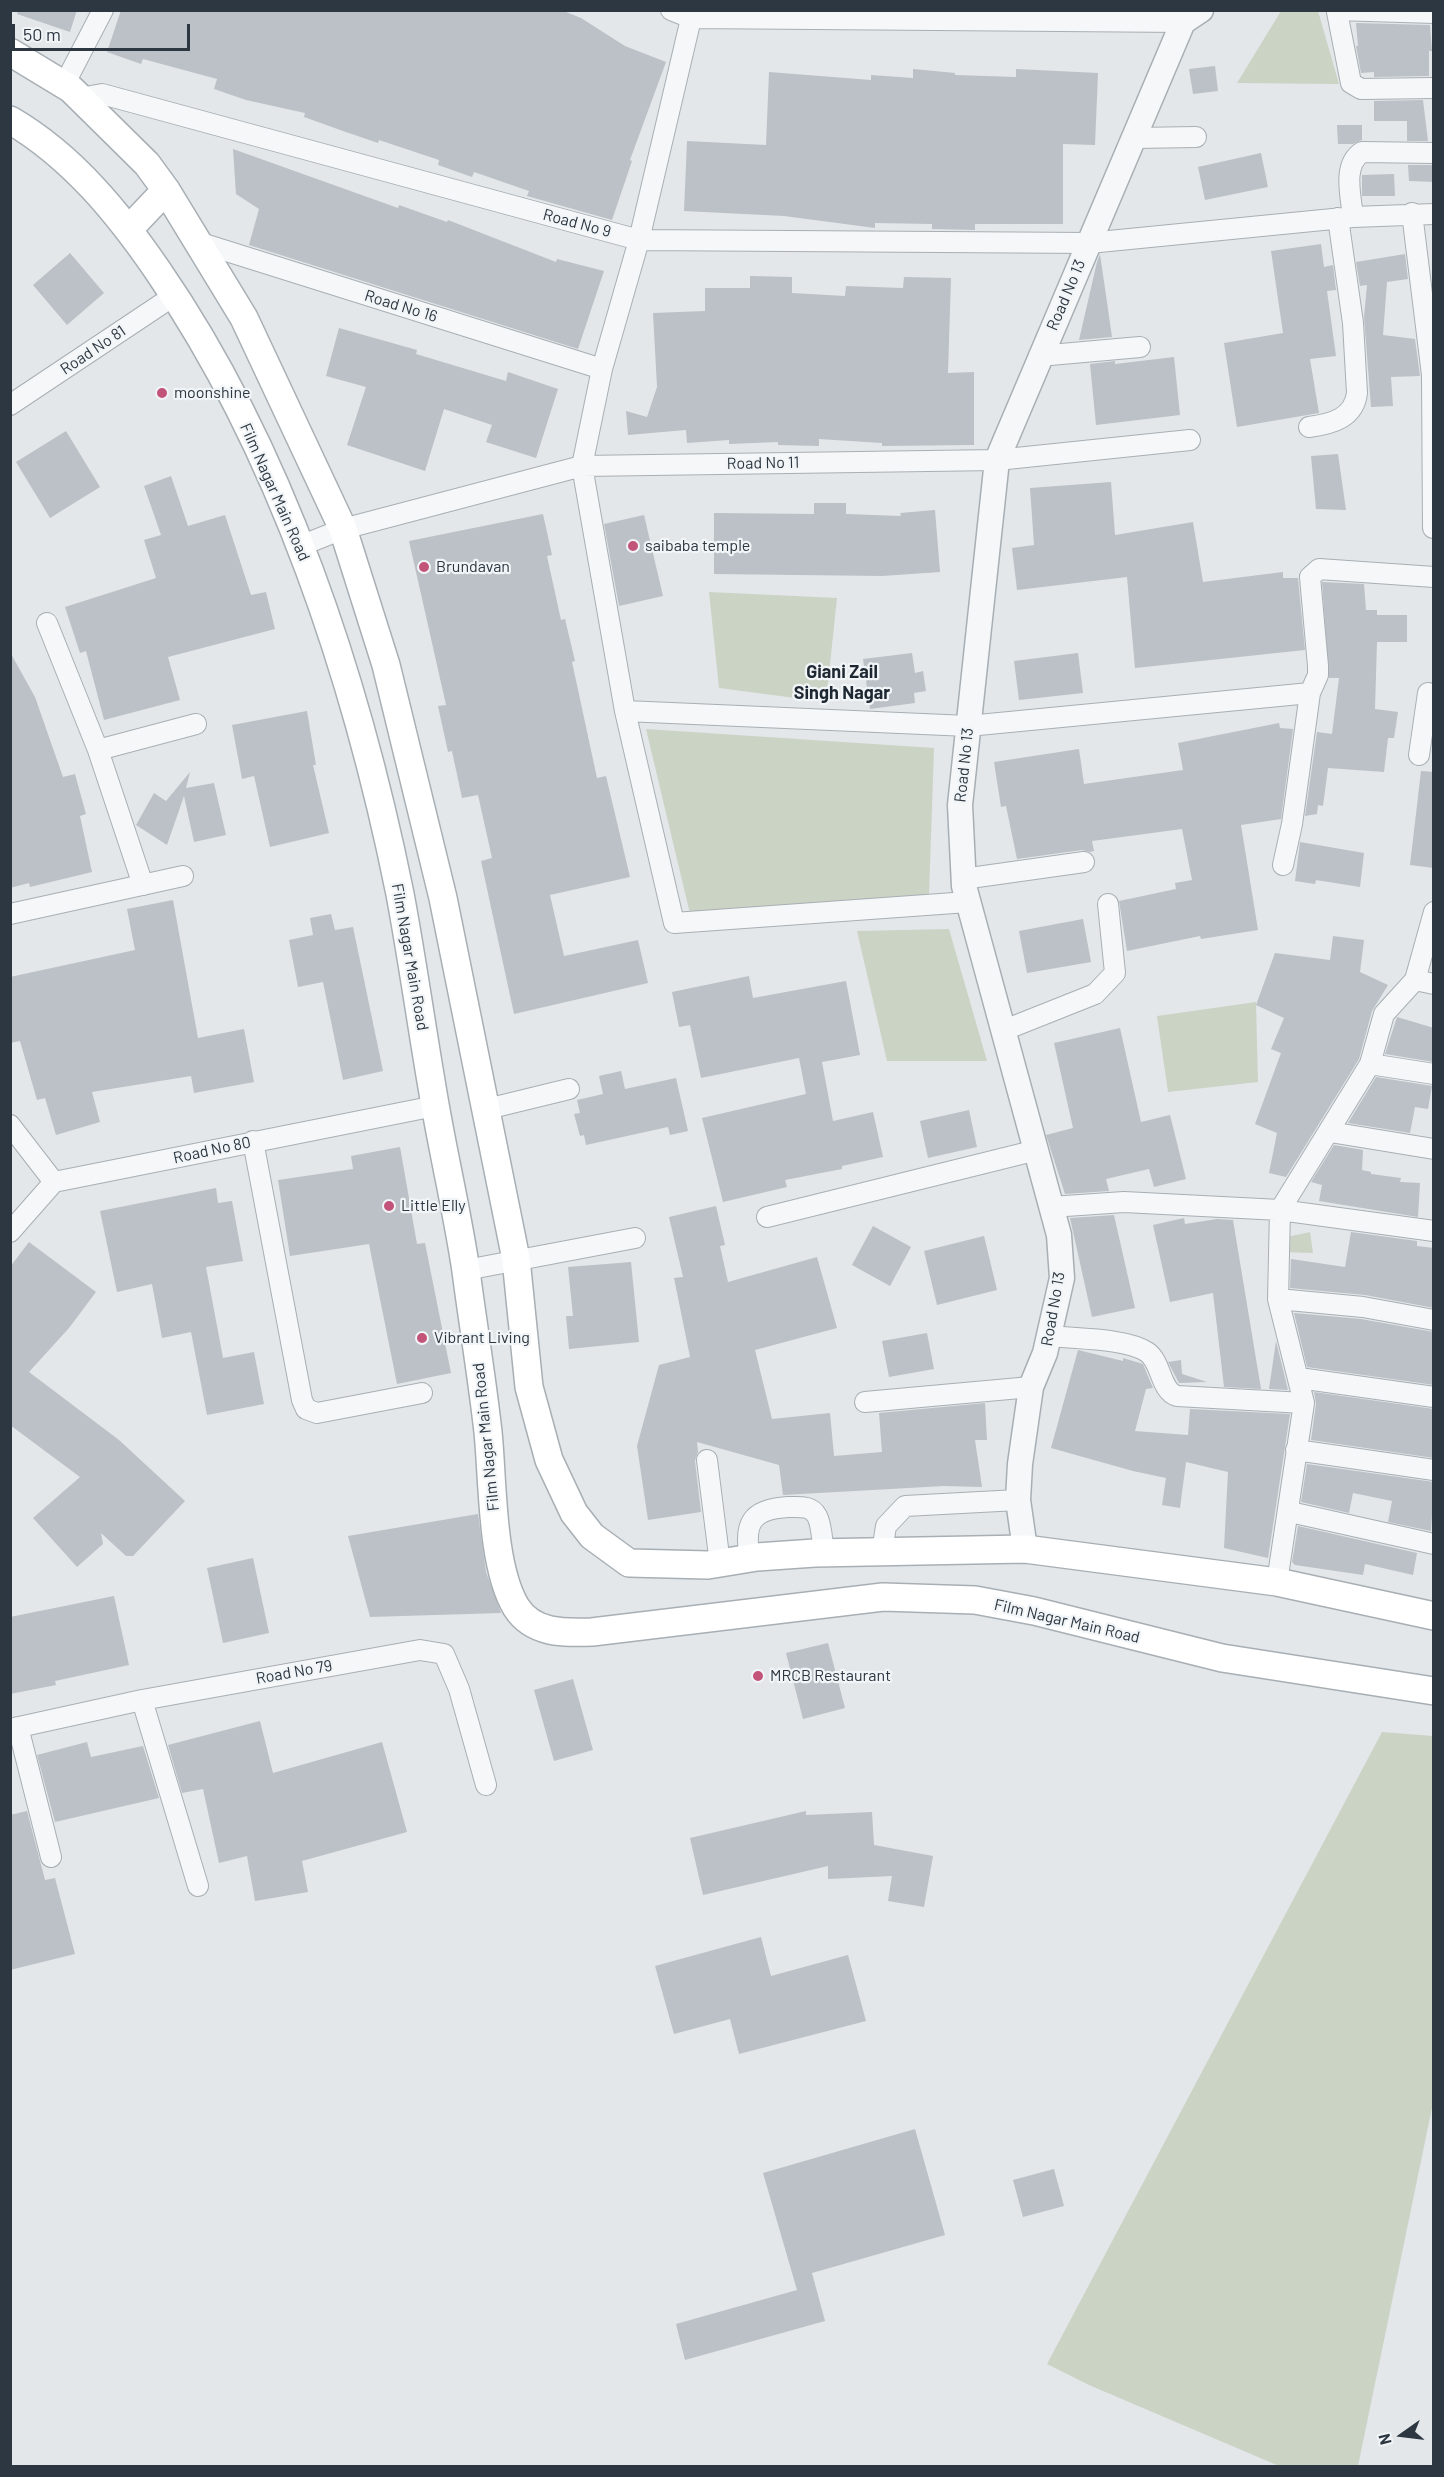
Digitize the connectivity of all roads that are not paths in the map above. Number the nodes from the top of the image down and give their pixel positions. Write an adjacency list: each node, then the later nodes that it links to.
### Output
1 (104, 10): 9 (street)
2 (671, 10): 5 (street)
3 (1337, 11): 4 (street); 8 (street)
4 (1434, 13)
5 (692, 14): 6 (street); 19 (street)
6 (1192, 16): 12 (street, Road No 13)
7 (10, 52): 9 (main road)
8 (1434, 88)
9 (72, 91): 14 (main road); 19 (street, Road No 9)
10 (10, 120): 18 (main road, Film Nagar Main Road)
11 (1196, 137): 12 (street)
12 (1136, 138): 21 (street, Road No 13)
13 (1434, 153): 17 (street)
14 (166, 190): 18 (main road); 20 (main road)
15 (1412, 213): 16 (street, Road No 9); 17 (street, Road No 9); 31 (street)
16 (1434, 214)
17 (1345, 217): 21 (street, Road No 9); 27 (street)
18 (129, 229): 22 (main road, Film Nagar Main Road)
19 (639, 240): 21 (street, Road No 9); 25 (street)
20 (201, 243): 25 (street, Road No 16); 32 (main road)
21 (1089, 243): 24 (street, Road No 13)
22 (175, 295): 26 (street, Road No 81); 33 (main road, Film Nagar Main Road)
23 (1140, 347): 24 (street)
24 (1039, 356): 29 (street, Road No 13)
25 (602, 369): 30 (street)
26 (10, 405)
27 (1309, 427)
28 (1190, 440): 29 (street, Road No 11)
29 (997, 460): 30 (street, Road No 11); 40 (street, Road No 13)
30 (582, 466): 32 (street, Road No 11); 38 (street)
31 (1433, 528)
32 (343, 529): 33 (street, Road No 11); 57 (main road)
33 (300, 546): 56 (main road, Film Nagar Main Road)
34 (1434, 577): 36 (street)
35 (47, 623): 41 (street)
36 (1310, 693): 40 (street); 44 (street)
37 (1428, 693): 42 (street)
38 (625, 711): 40 (street); 47 (street)
39 (196, 724): 41 (street)
40 (968, 726): 47 (street, Road No 13)
41 (98, 750): 46 (street)
42 (1419, 755)
43 (1084, 862): 47 (street)
44 (1283, 865)
45 (183, 876): 46 (street)
46 (143, 885): 50 (street)
47 (965, 890): 52 (street, Road No 13)
48 (1108, 904): 52 (street)
49 (1434, 912): 51 (street)
50 (10, 914)
51 (1424, 982): 53 (street)
52 (1002, 1031): 62 (street, Road No 13)
53 (1370, 1064): 54 (street); 59 (street)
54 (1434, 1074)
55 (569, 1089): 57 (street)
56 (435, 1106): 60 (street, Road No 80); 71 (main road, Film Nagar Main Road)
57 (487, 1109): 70 (main road)
58 (10, 1125): 63 (street)
59 (1330, 1132): 61 (street); 65 (street)
60 (253, 1142): 63 (street, Road No 80); 77 (street)
61 (1434, 1149)
62 (1037, 1150): 64 (street, Road No 13); 66 (street)
63 (54, 1182): 68 (street)
64 (1051, 1207): 65 (street); 74 (street, Road No 13)
65 (1280, 1210): 67 (street); 72 (street)
66 (767, 1217)
67 (1434, 1231)
68 (10, 1232)
69 (635, 1238): 70 (street)
70 (516, 1259): 71 (street); 91 (main road)
71 (466, 1270): 94 (main road, Film Nagar Main Road)
72 (1278, 1299): 73 (street); 75 (street)
73 (1434, 1320)
74 (1050, 1336): 76 (street, Road No 13); 80 (street)
75 (1299, 1378): 78 (street); 80 (street)
76 (1031, 1387): 79 (street); 84 (street, Road No 13)
77 (422, 1393)
78 (1434, 1398)
79 (864, 1402)
80 (1304, 1403): 81 (street)
81 (1296, 1450): 83 (street); 85 (street)
82 (707, 1460): 91 (street)
83 (1434, 1470)
84 (1018, 1500): 87 (street, Road No 13); 88 (street)
85 (1290, 1512): 86 (street); 92 (street)
86 (1434, 1544)
87 (1025, 1549): 88 (main road); 92 (main road)
88 (882, 1552): 89 (main road)
89 (824, 1553): 90 (main road); 90 (street)
90 (750, 1558): 91 (main road)
91 (720, 1564)
92 (1277, 1582): 93 (main road)
93 (1434, 1616)
94 (1434, 1691)
95 (142, 1700): 96 (street, Road No 79); 97 (street, Road No 79); 99 (street)
96 (14, 1728): 98 (street)
97 (486, 1785)
98 (51, 1857)
99 (198, 1886)

